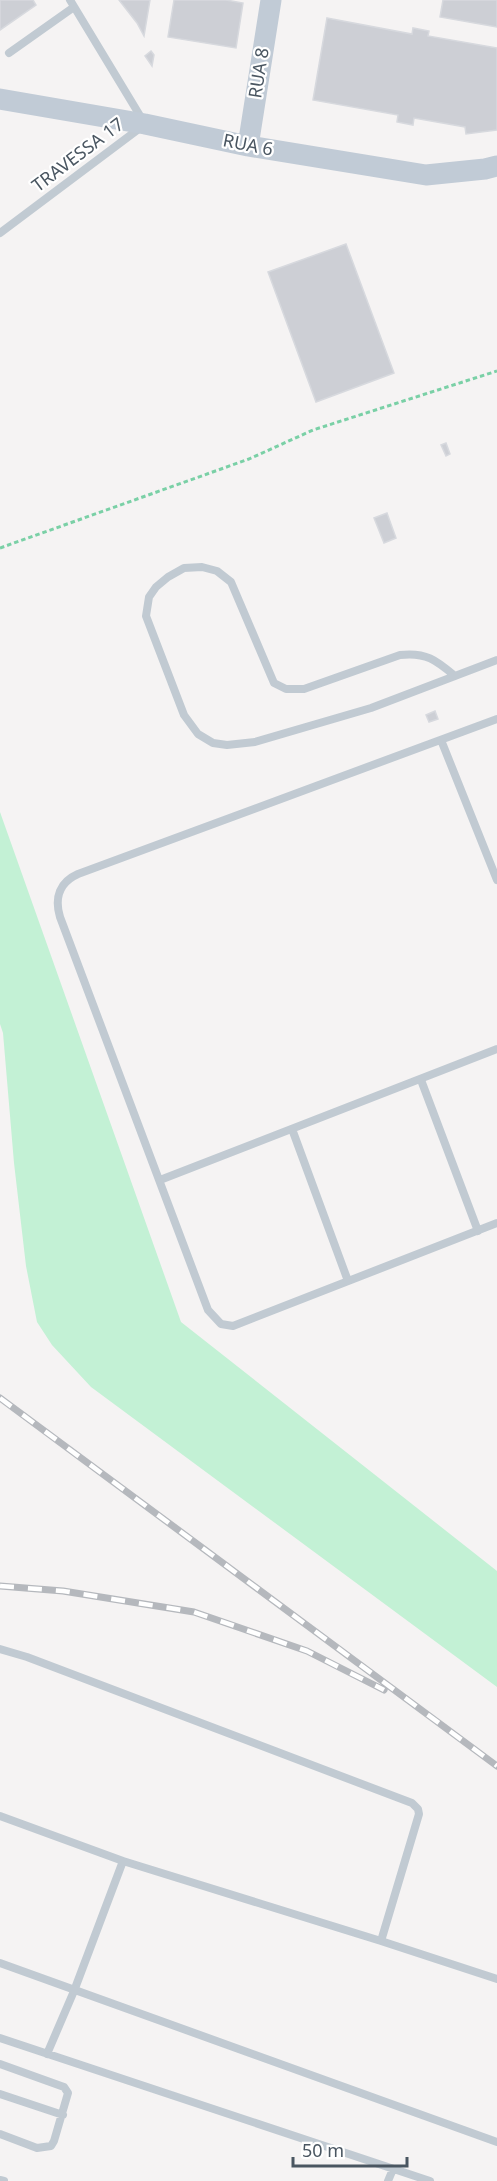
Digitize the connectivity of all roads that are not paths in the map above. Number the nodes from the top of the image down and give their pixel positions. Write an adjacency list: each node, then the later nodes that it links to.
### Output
1 (271, 0): 6 (street, RUA 8)
2 (72, 4): 3 (lane); 5 (lane, TRAVESSA 17)
3 (9, 53)
4 (0, 99): 5 (street, RUA 6)
5 (145, 124): 6 (street, RUA 6); 8 (lane, TRAVESSA 17)
6 (248, 146): 7 (street, RUA 6)
7 (497, 166)
8 (0, 233)
9 (497, 660): 10 (lane)
10 (455, 676): 10 (lane)
11 (497, 719): 12 (lane)
12 (441, 740): 13 (lane); 17 (lane)
13 (497, 880)
14 (497, 1049): 15 (lane)
15 (422, 1080): 16 (lane); 19 (lane)
16 (292, 1129): 17 (lane); 20 (lane)
17 (160, 1180): 20 (lane)
18 (497, 1223): 19 (lane)
19 (478, 1231): 20 (lane)
20 (348, 1281)
21 (0, 1649): 24 (lane)
22 (0, 1816): 23 (lane)
23 (123, 1861): 24 (lane); 27 (lane)
24 (381, 1941): 26 (lane)
25 (0, 1963): 27 (lane)
26 (497, 1979)
27 (74, 1991): 29 (lane); 34 (lane)
28 (0, 2038): 29 (lane)
29 (47, 2054): 35 (lane)
30 (0, 2064): 32 (lane)
31 (0, 2094): 32 (lane)
32 (63, 2115): 33 (lane)
33 (0, 2134)
34 (497, 2142)
35 (393, 2169): 36 (lane); 37 (lane)
36 (388, 2181)
37 (430, 2181)

